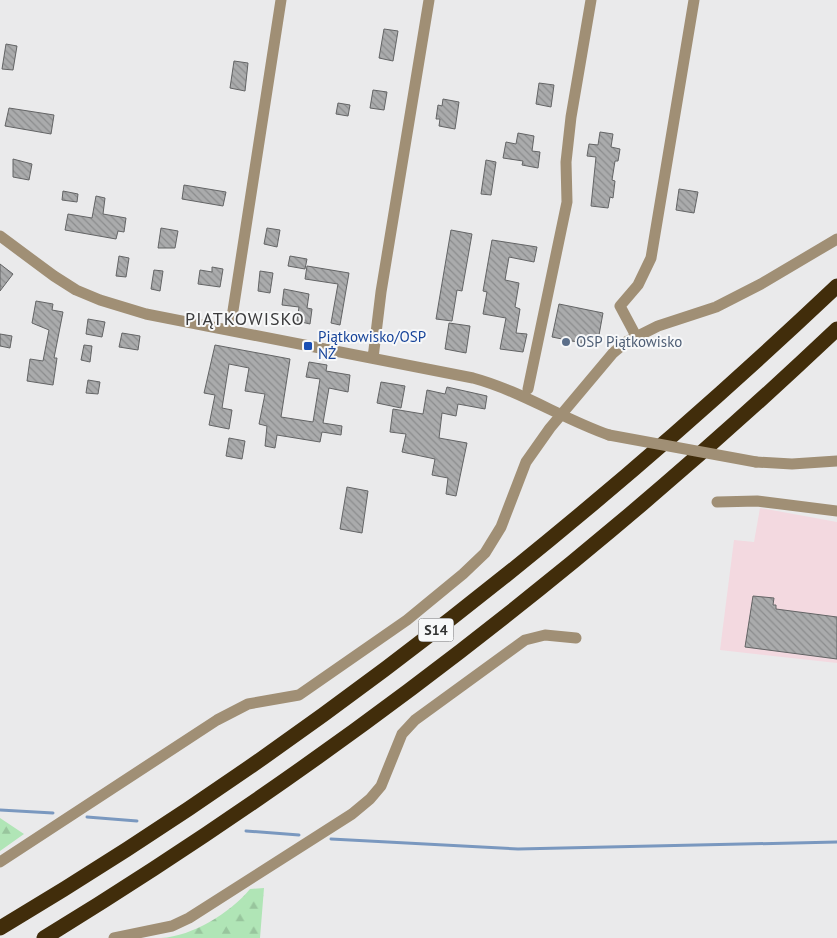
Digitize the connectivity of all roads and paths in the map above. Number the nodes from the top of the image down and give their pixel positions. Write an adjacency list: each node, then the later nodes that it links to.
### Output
1 (281, 0): 8 (street)
2 (429, 0): 11 (street)
3 (591, 0): 12 (street)
4 (694, 0): 10 (street)
5 (0, 236): 8 (street)
6 (837, 239): 10 (street)
7 (837, 286): 19 (highway, S14)
8 (230, 330): 11 (street)
9 (837, 330): 20 (highway, S14)
10 (636, 336): 13 (street)
11 (373, 358): 13 (street)
12 (528, 389)
13 (560, 416): 14 (street, bridge); 18 (street)
14 (837, 461)
15 (716, 502): 16 (street)
16 (837, 511)
17 (576, 638): 21 (street)
18 (0, 862)
19 (0, 928)
20 (44, 938)
21 (114, 938)

